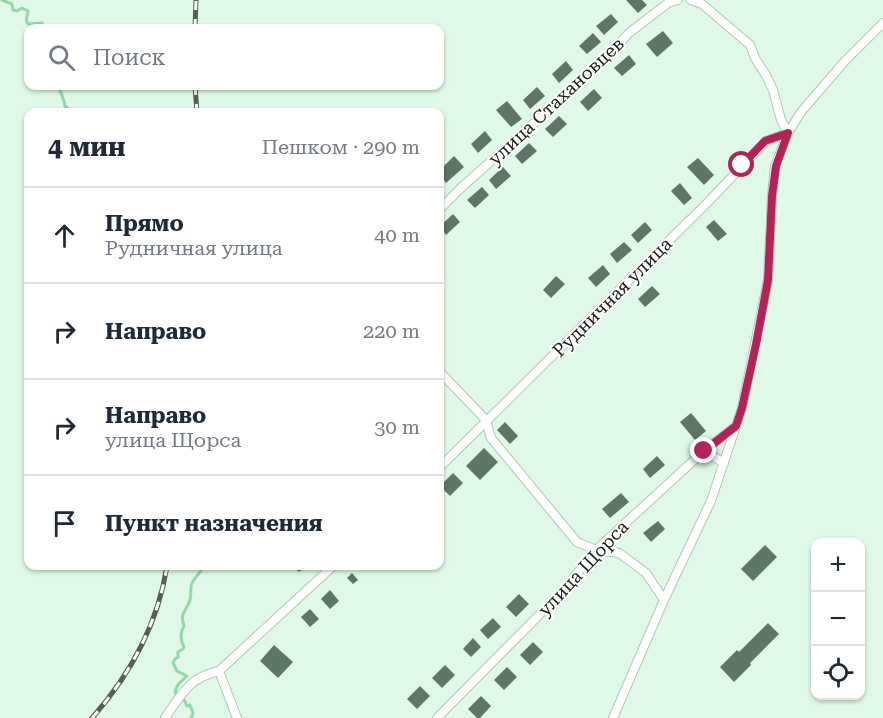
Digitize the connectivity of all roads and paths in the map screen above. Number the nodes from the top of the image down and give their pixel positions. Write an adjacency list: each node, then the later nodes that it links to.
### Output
1 (678, 0): 5 (street, улица Стахановцев)
2 (691, 0): 4 (street)
3 (883, 23): 4 (street)
4 (788, 133): 7 (street, Рудничная улица); 8 (street)
5 (444, 205)
6 (444, 376): 7 (street)
7 (486, 420): 10 (street, Рудничная улица); 12 (street)
8 (736, 426): 9 (street, улица Щорса); 11 (street)
9 (704, 451): 11 (street); 12 (street, улица Щорса)
10 (444, 463)
11 (724, 463): 14 (street)
12 (596, 550): 14 (street); 18 (street, улица Щорса)
13 (329, 570): 15 (street)
14 (664, 600): 19 (street)
15 (219, 671): 16 (street); 17 (street)
16 (165, 718)
17 (237, 718)
18 (437, 718)
19 (613, 718)

